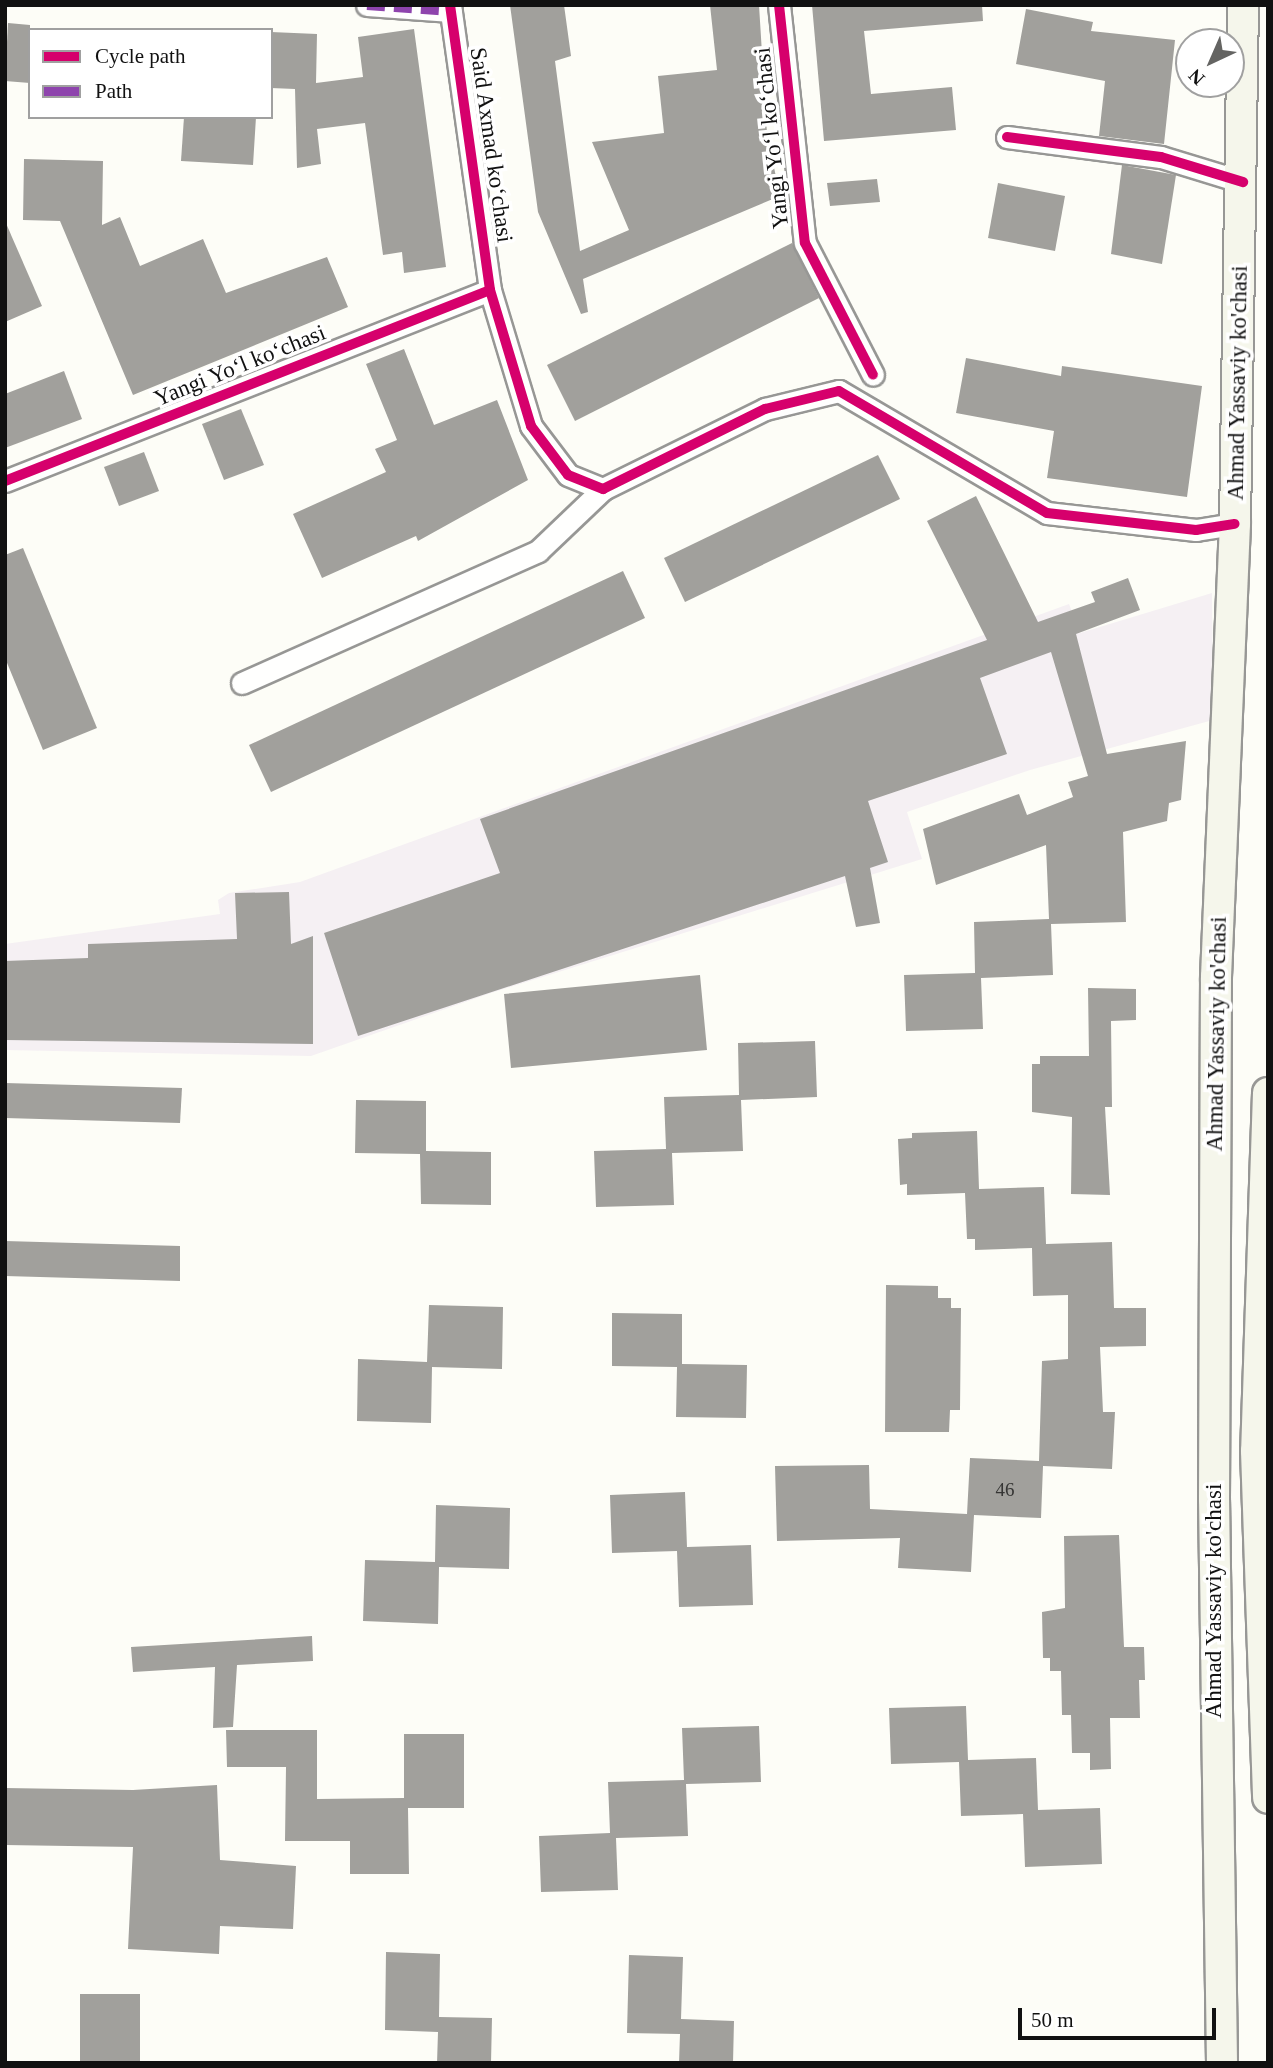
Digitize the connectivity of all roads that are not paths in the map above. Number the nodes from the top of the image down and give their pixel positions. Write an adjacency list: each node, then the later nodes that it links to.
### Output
1 (367, 5): 4 (street)
2 (779, 5): 8 (street, Yangi Yoʻl koʻchasi)
3 (1243, 5): 6 (main road, Ahmad Yassaviy ko'chasi)
4 (450, 8): 7 (street, Said Axmad koʻchasi)
5 (1007, 137): 6 (street)
6 (1243, 182): 11 (main road, Ahmad Yassaviy ko'chasi)
7 (490, 290): 9 (street, Yangi Yoʻl koʻchasi); 10 (street, Said Axmad koʻchasi)
8 (873, 375)
9 (5, 481)
10 (603, 489): 11 (street); 12 (street)
11 (1235, 524): 15 (main road, Ahmad Yassaviy ko'chasi)
12 (242, 683)
13 (1268, 1093): 14 (main road, Ahmad Yassaviy ko'chasi)
14 (1268, 1798)
15 (1222, 2063)

